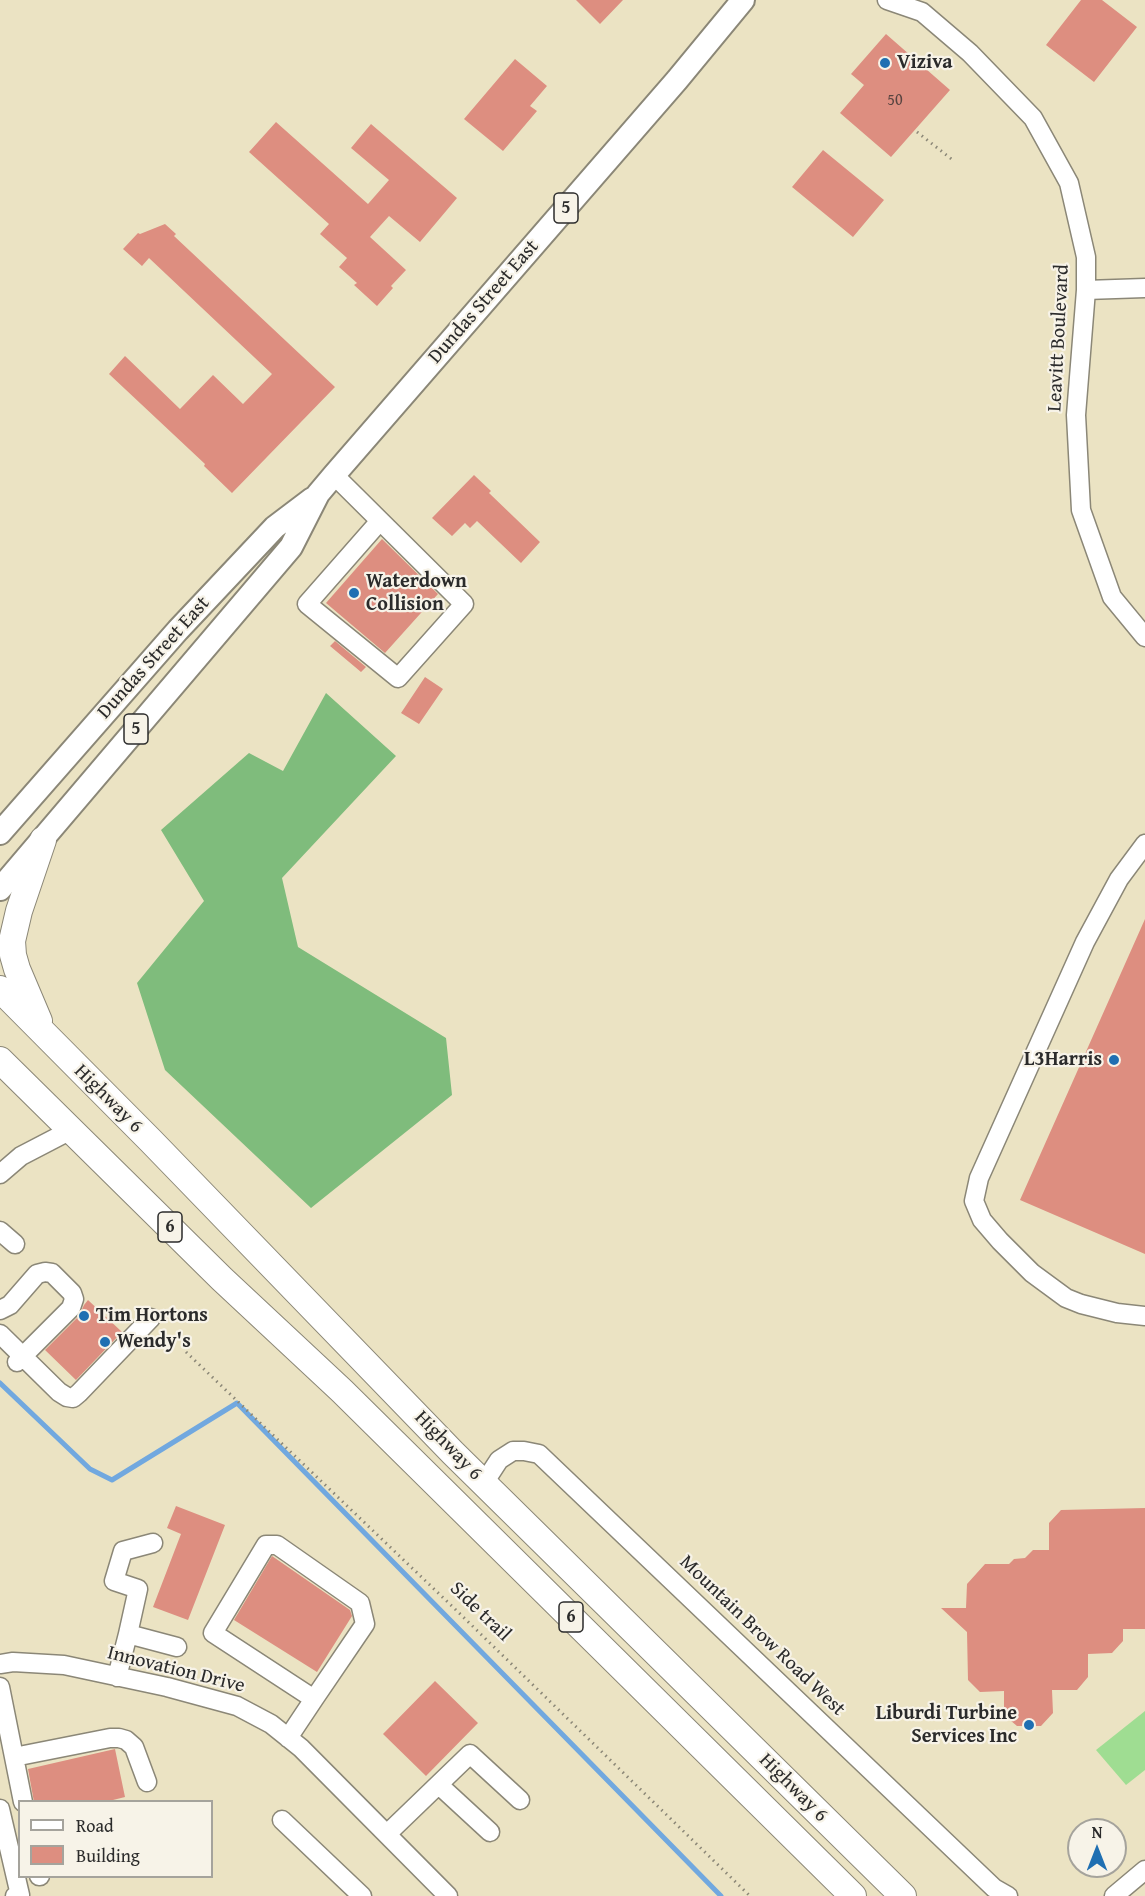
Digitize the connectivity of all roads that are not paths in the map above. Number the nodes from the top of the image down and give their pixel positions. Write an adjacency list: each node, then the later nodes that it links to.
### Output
1 (743, 0): 6 (main road, Dundas Street East / 5)
2 (887, 0): 3 (street, Leavitt Boulevard)
3 (919, 6): 5 (street, Leavitt Boulevard)
4 (1145, 288): 5 (street)
5 (1086, 290): 9 (street, Leavitt Boulevard)
6 (334, 476): 7 (main road, Dundas Street East / 5); 8 (street)
7 (318, 494): 10 (main road, Dundas Street East / 5); 11 (main road, Dundas Street East / 5)
8 (380, 522): 8 (street)
9 (1145, 637)
10 (0, 833)
11 (43, 840): 13 (main road, Dundas Street East / 5); 15 (highway)
12 (1145, 844): 22 (street)
13 (0, 889)
14 (0, 989): 15 (highway, Highway 6 / 6)
15 (45, 1036): 26 (highway, Highway 6 / 6)
16 (0, 1060): 17 (highway, Highway 6 / 6)
17 (71, 1130): 18 (street); 27 (highway, Highway 6 / 6)
18 (0, 1174)
19 (0, 1231): 20 (street)
20 (15, 1244)
21 (0, 1310): 25 (street)
22 (1145, 1316)
23 (152, 1318): 25 (street)
24 (0, 1334): 25 (street)
25 (20, 1359)
26 (453, 1453): 27 (street); 28 (highway, Highway 6 / 6)
27 (429, 1476): 50 (highway, Highway 6 / 6)
28 (484, 1483): 51 (highway, Highway 6 / 6); 52 (street, Mountain Brow Road West)
29 (153, 1543): 30 (street)
30 (128, 1634): 31 (street); 33 (street)
31 (177, 1647)
32 (0, 1664): 33 (street, Innovation Drive)
33 (117, 1677): 36 (street, Innovation Drive)
34 (0, 1687): 37 (street)
35 (314, 1699): 35 (street); 36 (street)
36 (288, 1738): 45 (street, Innovation Drive)
37 (14, 1757): 38 (street); 40 (street)
38 (147, 1782)
39 (439, 1785): 41 (street); 44 (street); 45 (street)
40 (23, 1800)
41 (520, 1800)
42 (0, 1809): 48 (street)
43 (282, 1820): 49 (street)
44 (490, 1832)
45 (387, 1834): 47 (street, Innovation Drive)
46 (1145, 1870): 53 (street)
47 (439, 1893)
48 (15, 1896)
49 (363, 1896)
50 (853, 1896)
51 (903, 1896)
52 (1008, 1896)
53 (1113, 1896)

